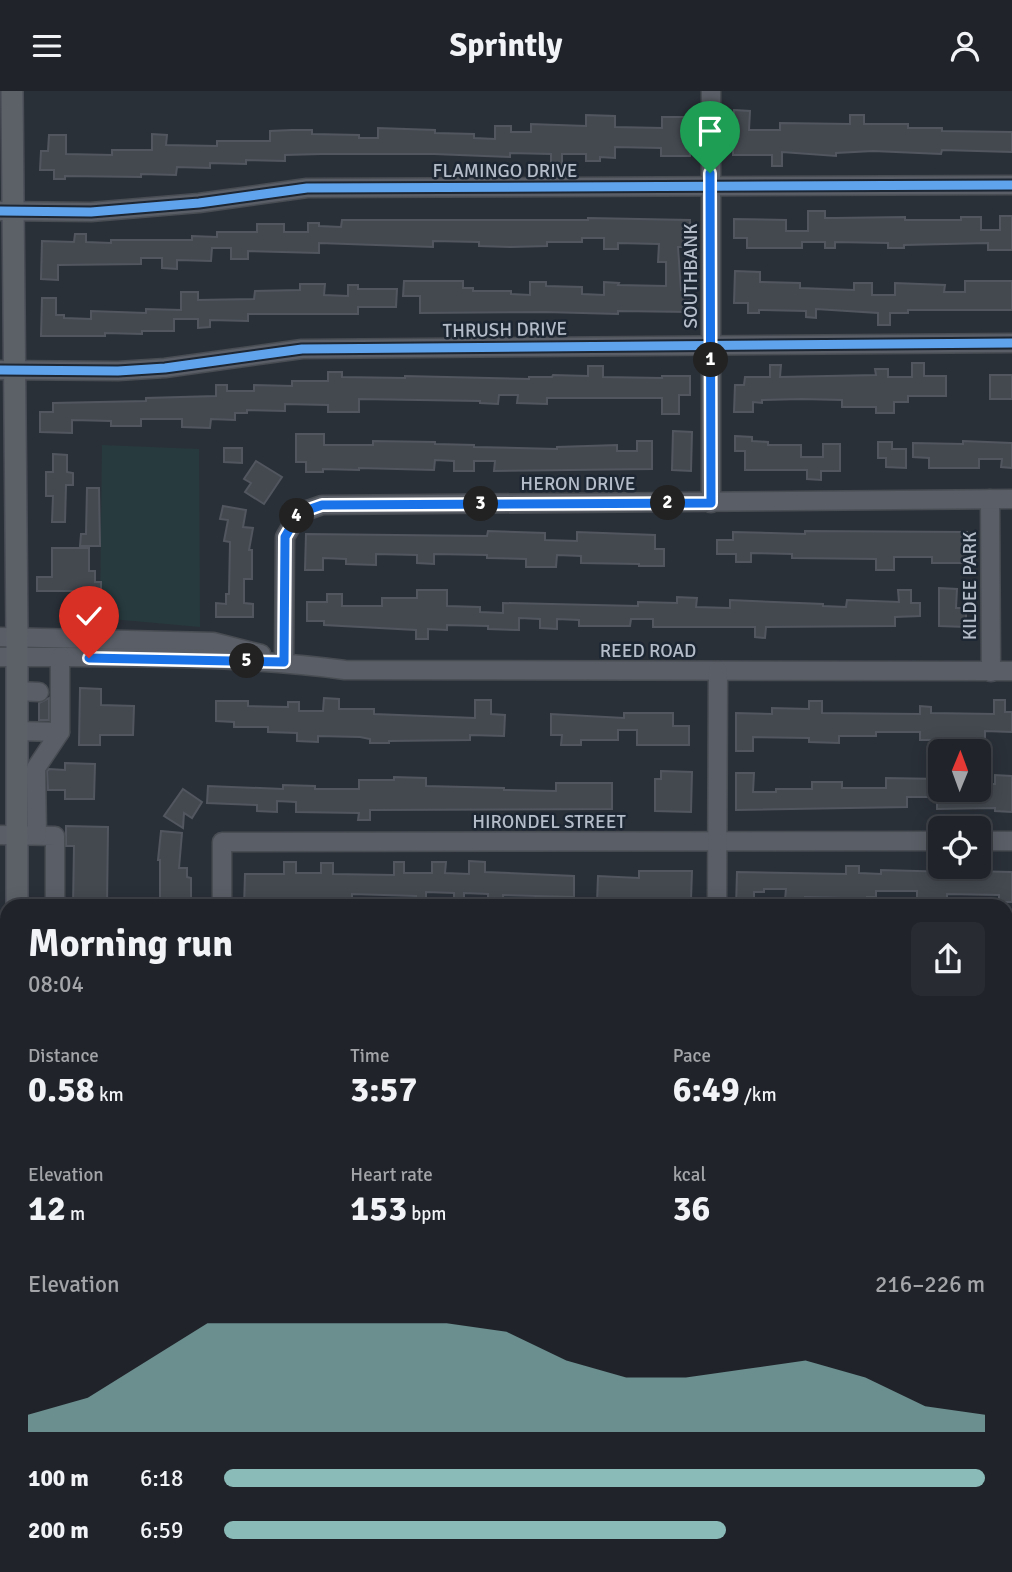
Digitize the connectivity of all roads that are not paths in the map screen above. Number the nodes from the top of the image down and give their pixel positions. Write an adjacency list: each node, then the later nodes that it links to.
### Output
1 (12, 91): 5 (main road)
2 (710, 91): 4 (street, SOUTHBANK)
3 (1012, 185): 4 (street, FLAMINGO DRIVE)
4 (711, 187): 5 (street, FLAMINGO DRIVE); 7 (street, SOUTHBANK)
5 (7, 212): 8 (main road)
6 (1012, 343): 7 (street, THRUSH DRIVE)
7 (711, 345): 8 (street, THRUSH DRIVE); 11 (street, SOUTHBANK)
8 (7, 370): 12 (main road)
9 (990, 499): 10 (street, HERON DRIVE); 11 (street, HERON DRIVE); 17 (street, KILDEE PARK)
10 (1012, 499)
11 (711, 503): 14 (street, HERON DRIVE)
12 (8, 647): 13 (street, REED ROAD); 14 (street, REED ROAD); 18 (main road)
13 (60, 657): 14 (street, REED ROAD); 19 (street)
14 (284, 662): 15 (street, REED ROAD)
15 (718, 671): 17 (street, REED ROAD); 28 (street)
16 (1012, 671): 17 (street, REED ROAD)
17 (991, 672)
18 (16, 691): 19 (street); 20 (main road)
19 (51, 692): 21 (street)
20 (16, 731): 21 (street); 22 (main road)
21 (60, 732): 23 (street)
22 (16, 755): 23 (street); 24 (main road)
23 (43, 756): 24 (street)
24 (18, 835): 29 (main road); 30 (street)
25 (928, 841): 28 (street, HIRONDEL STREET)
26 (991, 841): 27 (street)
27 (1012, 841)
28 (718, 842): 31 (street, HIRONDEL STREET); 32 (street)
29 (16, 899)
30 (55, 899)
31 (222, 899)
32 (718, 899)

